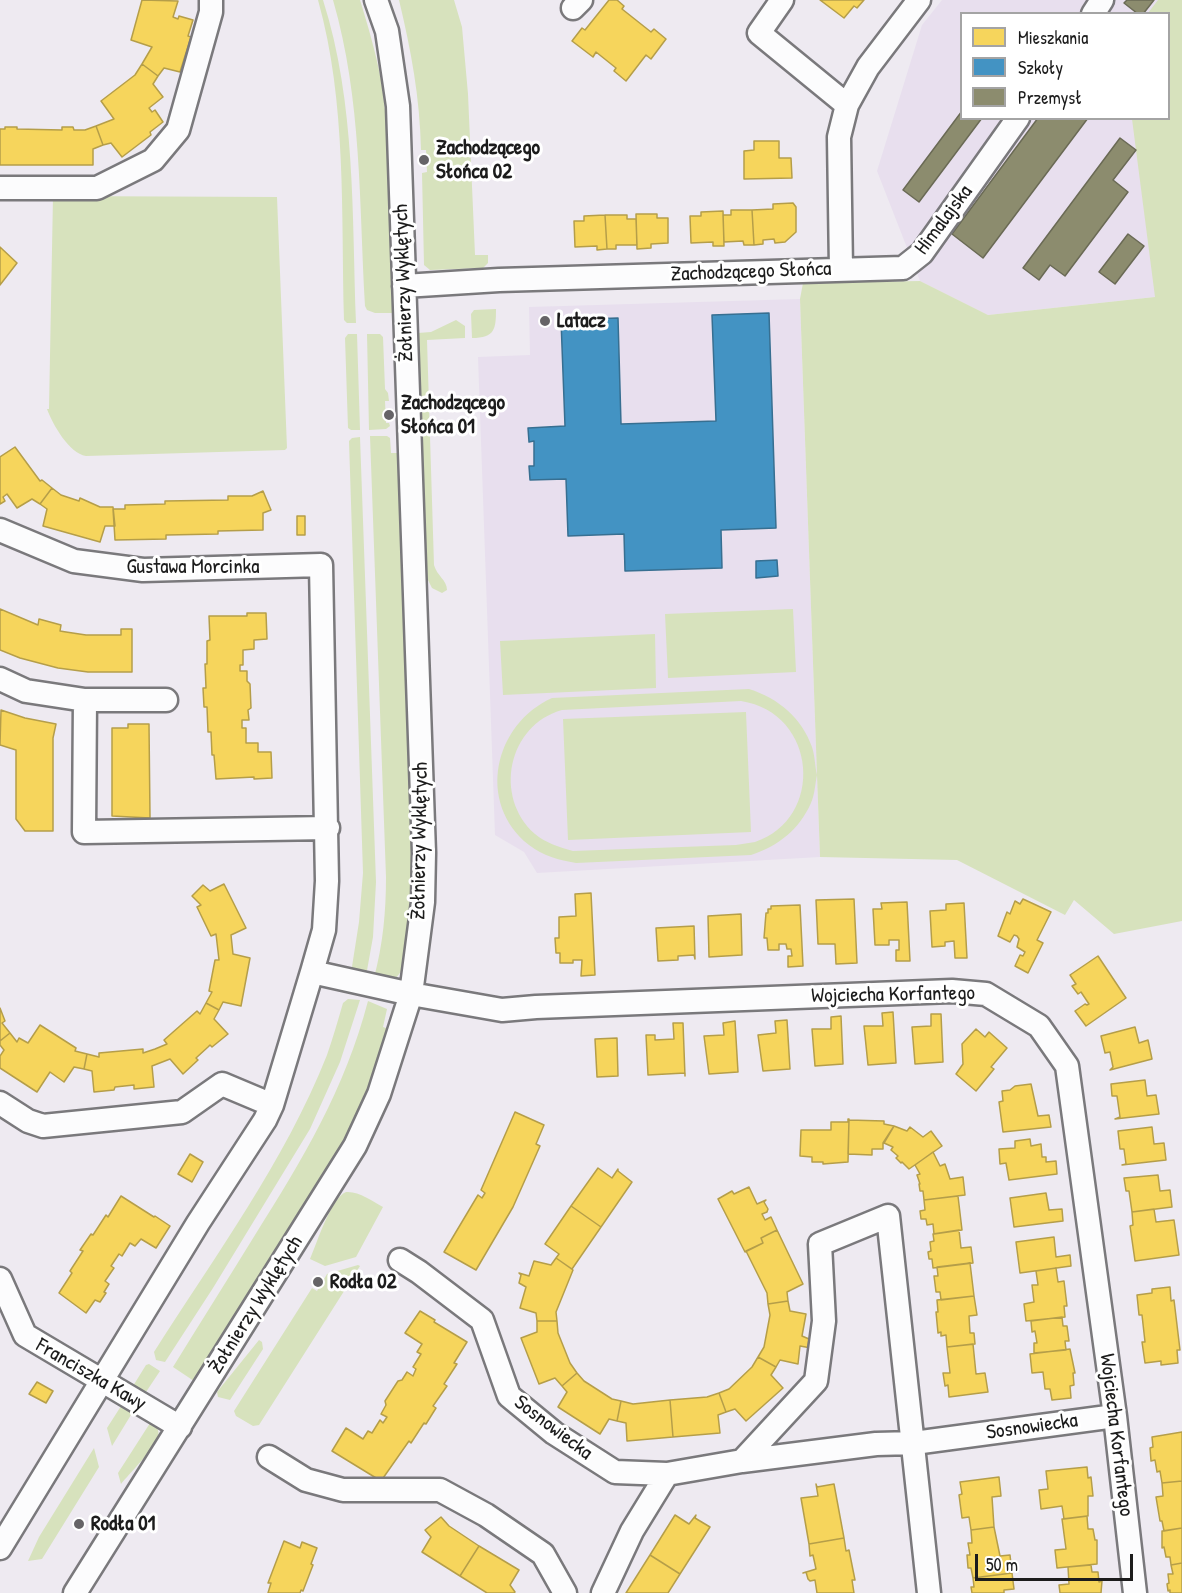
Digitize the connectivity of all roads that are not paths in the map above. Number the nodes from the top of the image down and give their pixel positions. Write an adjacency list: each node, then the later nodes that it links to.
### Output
1 (211, 0): 7 (street)
2 (376, 0): 9 (street, Żołnierzy Wyklętych)
3 (782, 0): 5 (street)
4 (919, 0): 5 (street, Zachodzącego Słońca)
5 (847, 105): 8 (street, Zachodzącego Słońca)
6 (1017, 120): 8 (street, Himalajska)
7 (0, 188)
8 (841, 269): 9 (street, Zachodzącego Słońca)
9 (404, 286): 16 (street, Żołnierzy Wyklętych)
10 (0, 530): 14 (street, Gustawa Morcinka)
11 (0, 679): 12 (street)
12 (85, 700): 13 (street); 14 (street)
13 (166, 700)
14 (328, 828): 15 (street)
15 (312, 972): 16 (street, Wojciecha Korfantego); 18 (street)
16 (411, 994): 22 (street, Wojciecha Korfantego); 23 (street, Żołnierzy Wyklętych)
17 (0, 1103): 18 (street)
18 (272, 1106): 21 (street)
19 (400, 1260): 27 (street, Sosnowiecka)
20 (0, 1279): 21 (street, Franciszka Kawy)
21 (102, 1380): 23 (street, Franciszka Kawy); 28 (street)
22 (1115, 1416): 24 (street, Sosnowiecka); 33 (street, Wojciecha Korfantego)
23 (180, 1427): 29 (street, Żołnierzy Wyklętych)
24 (914, 1443): 26 (street, Sosnowiecka); 26 (street); 32 (street)
25 (269, 1457): 30 (street)
26 (742, 1461): 27 (street, Sosnowiecka)
27 (667, 1474): 31 (street)
28 (0, 1548)
29 (75, 1593)
30 (565, 1593)
31 (603, 1593)
32 (928, 1593)
33 (1135, 1593)

